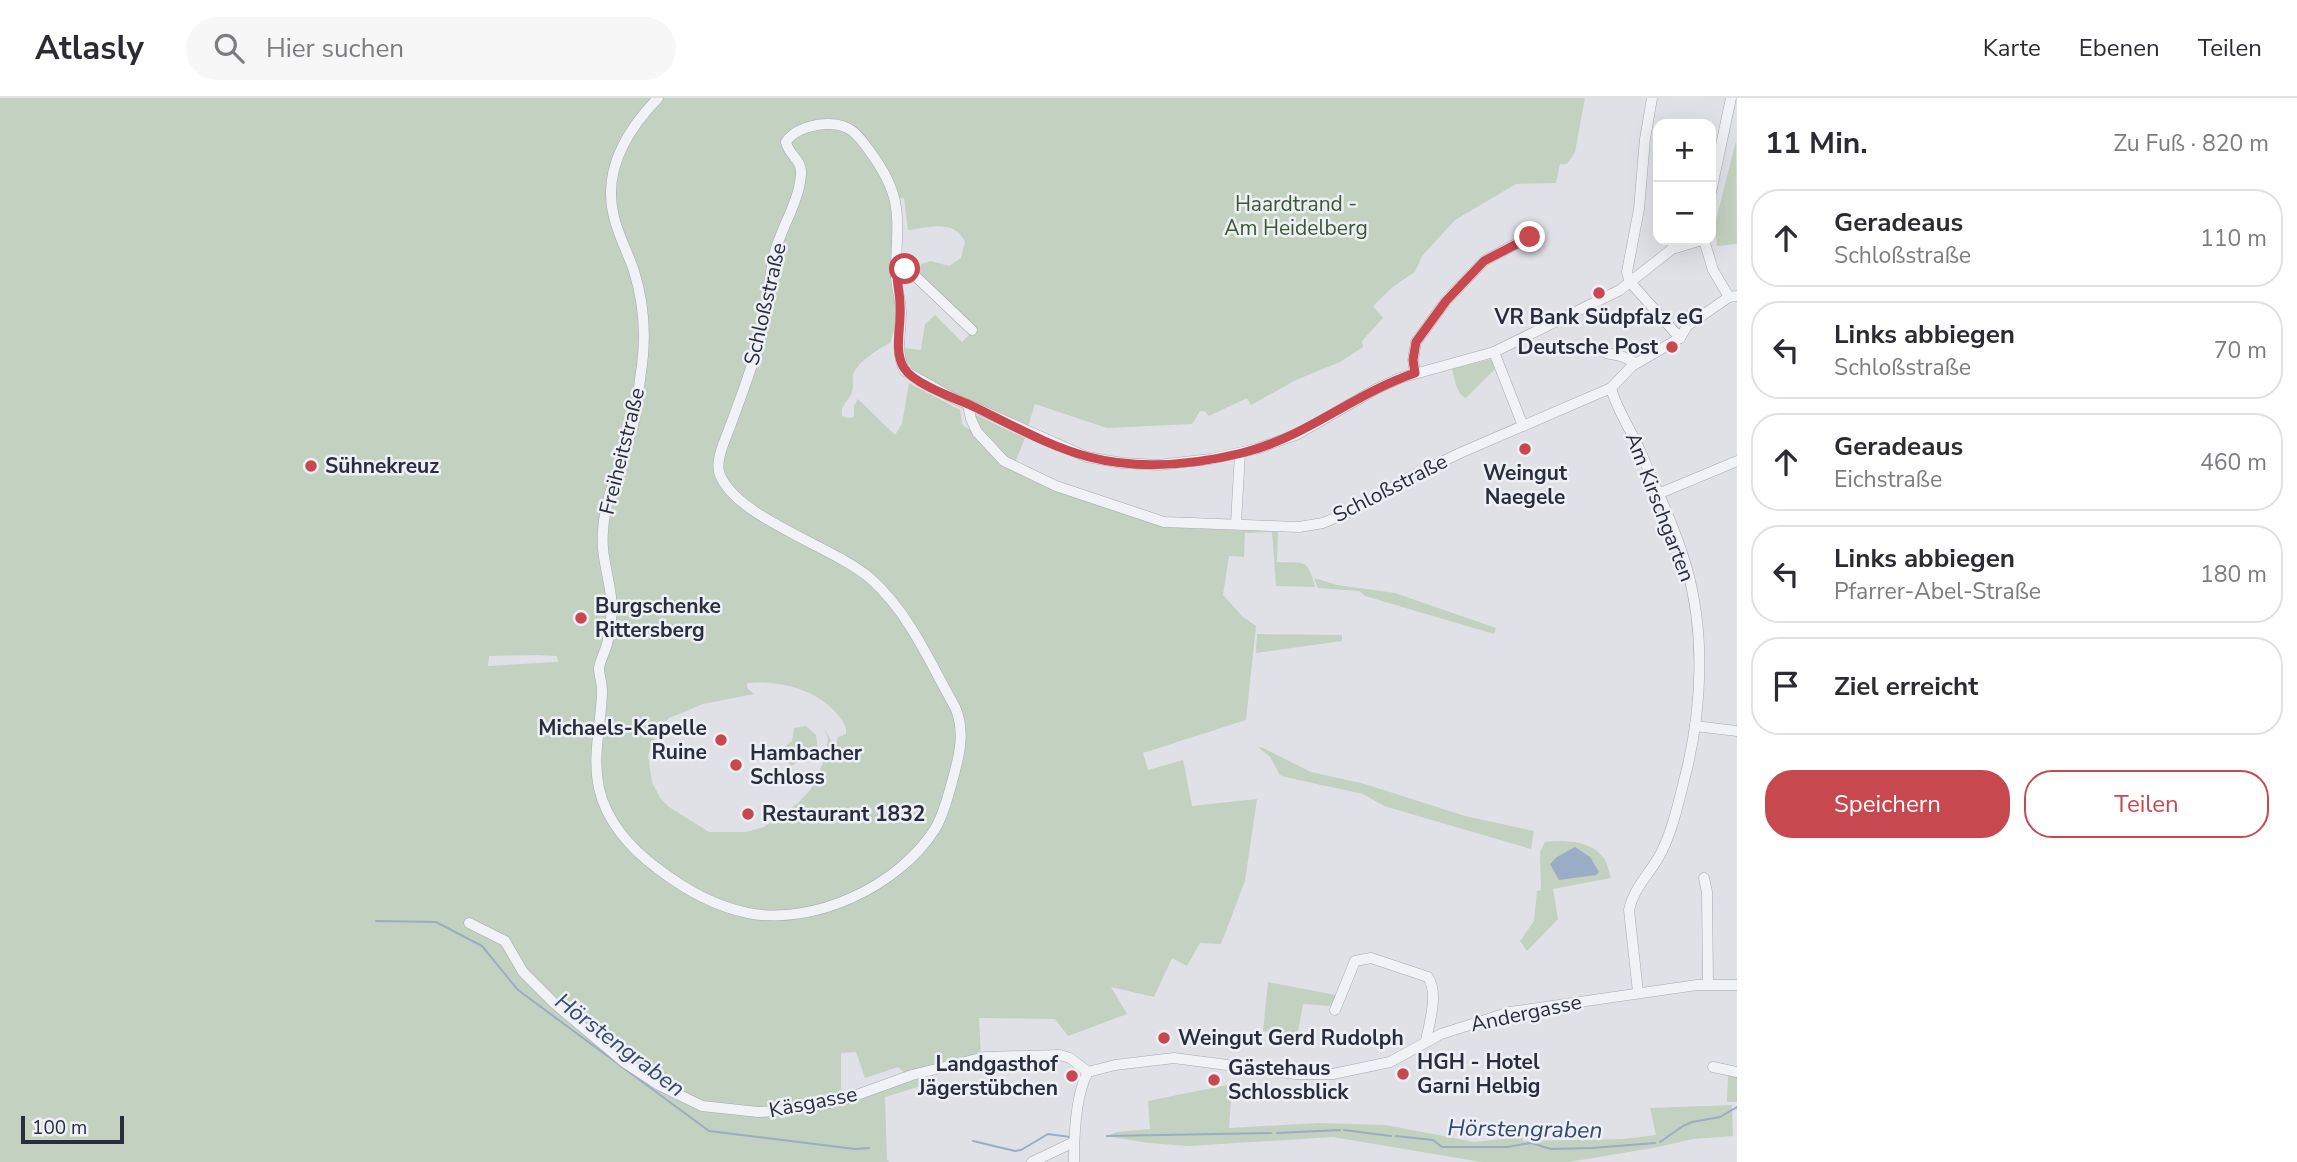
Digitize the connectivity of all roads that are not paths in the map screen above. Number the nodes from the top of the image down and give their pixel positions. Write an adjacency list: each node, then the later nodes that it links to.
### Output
1 (658, 98): 24 (street, Freiheitstraße)
2 (1652, 98): 9 (street)
3 (1731, 98): 4 (street)
4 (1713, 182)
5 (1530, 237): 16 (street)
6 (1684, 245): 9 (street)
7 (1705, 245): 10 (street)
8 (897, 268): 11 (street); 18 (street, Schloßstraße); 24 (street, Schloßstraße)
9 (1630, 282): 12 (street); 13 (street)
10 (1733, 296): 12 (street, Schloßstraße)
11 (972, 330)
12 (1680, 338): 15 (street, Schloßstraße)
13 (1494, 352): 16 (street); 19 (street)
14 (1606, 353): 15 (street)
15 (1636, 363): 17 (street, Schloßstraße)
16 (1415, 373): 20 (street)
17 (1611, 388): 19 (street, Schloßstraße); 22 (street, Am Kirschgarten)
18 (968, 405): 20 (street); 23 (street, Schloßstraße)
19 (1523, 426): 23 (street, Schloßstraße)
20 (1240, 453): 23 (street)
21 (1737, 461): 22 (street)
22 (1658, 494): 25 (street, Am Kirschgarten)
23 (1236, 523)
24 (606, 648)
25 (1695, 726): 26 (street); 31 (street, Am Kirschgarten)
26 (1737, 731)
27 (1704, 878): 29 (street)
28 (469, 923): 35 (street, Käsgasse)
29 (1708, 984): 30 (street, Andergasse); 31 (street, Andergasse)
30 (1737, 985)
31 (1638, 992): 33 (street, Andergasse)
32 (1335, 1010): 33 (street)
33 (1426, 1041): 35 (street, Andergasse)
34 (1713, 1067): 36 (street)
35 (1088, 1072): 37 (street)
36 (1737, 1072)
37 (1074, 1142): 38 (street); 39 (street)
38 (1032, 1162)
39 (1074, 1162)

